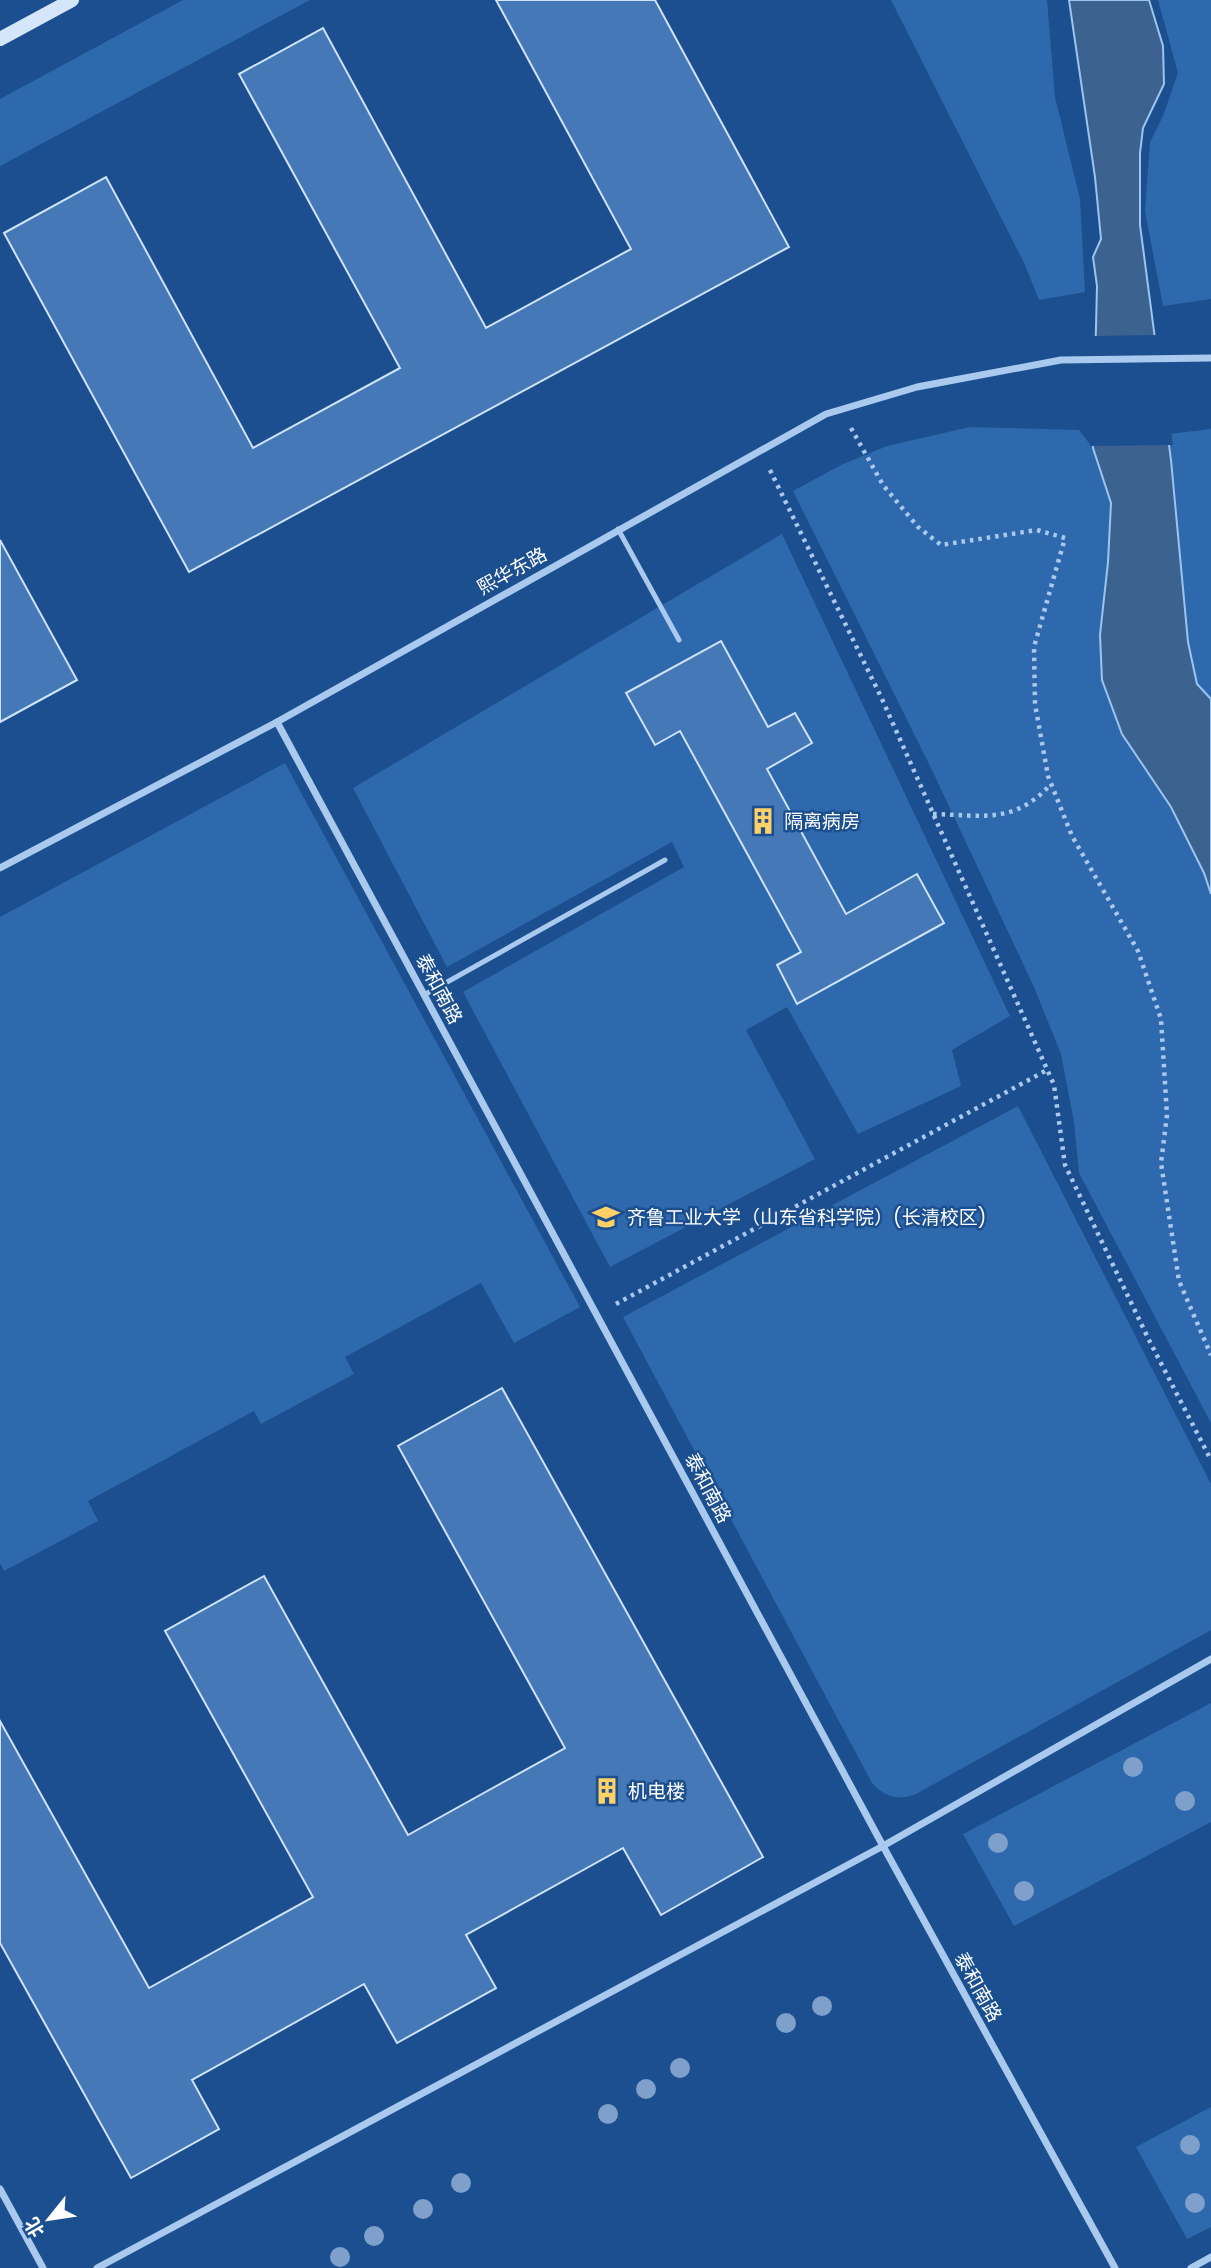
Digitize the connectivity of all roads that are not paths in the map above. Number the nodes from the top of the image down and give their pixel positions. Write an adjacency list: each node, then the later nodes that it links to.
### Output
1 (72, 0): 2 (main road)
2 (0, 39)
3 (1211, 358): 4 (street, 熙华东路)
4 (618, 529): 5 (lane); 6 (street, 熙华东路)
5 (679, 640)
6 (277, 722): 8 (street, 熙华东路); 9 (street, 泰和南路)
7 (665, 860): 9 (lane)
8 (0, 868)
9 (424, 995): 11 (street, 泰和南路)
10 (1211, 1659): 11 (street)
11 (883, 1846): 15 (street); 16 (street, 泰和南路)
12 (0, 2189): 14 (street)
13 (1211, 2257): 17 (street)
14 (43, 2268)
15 (97, 2268)
16 (1115, 2268)
17 (1191, 2268)

